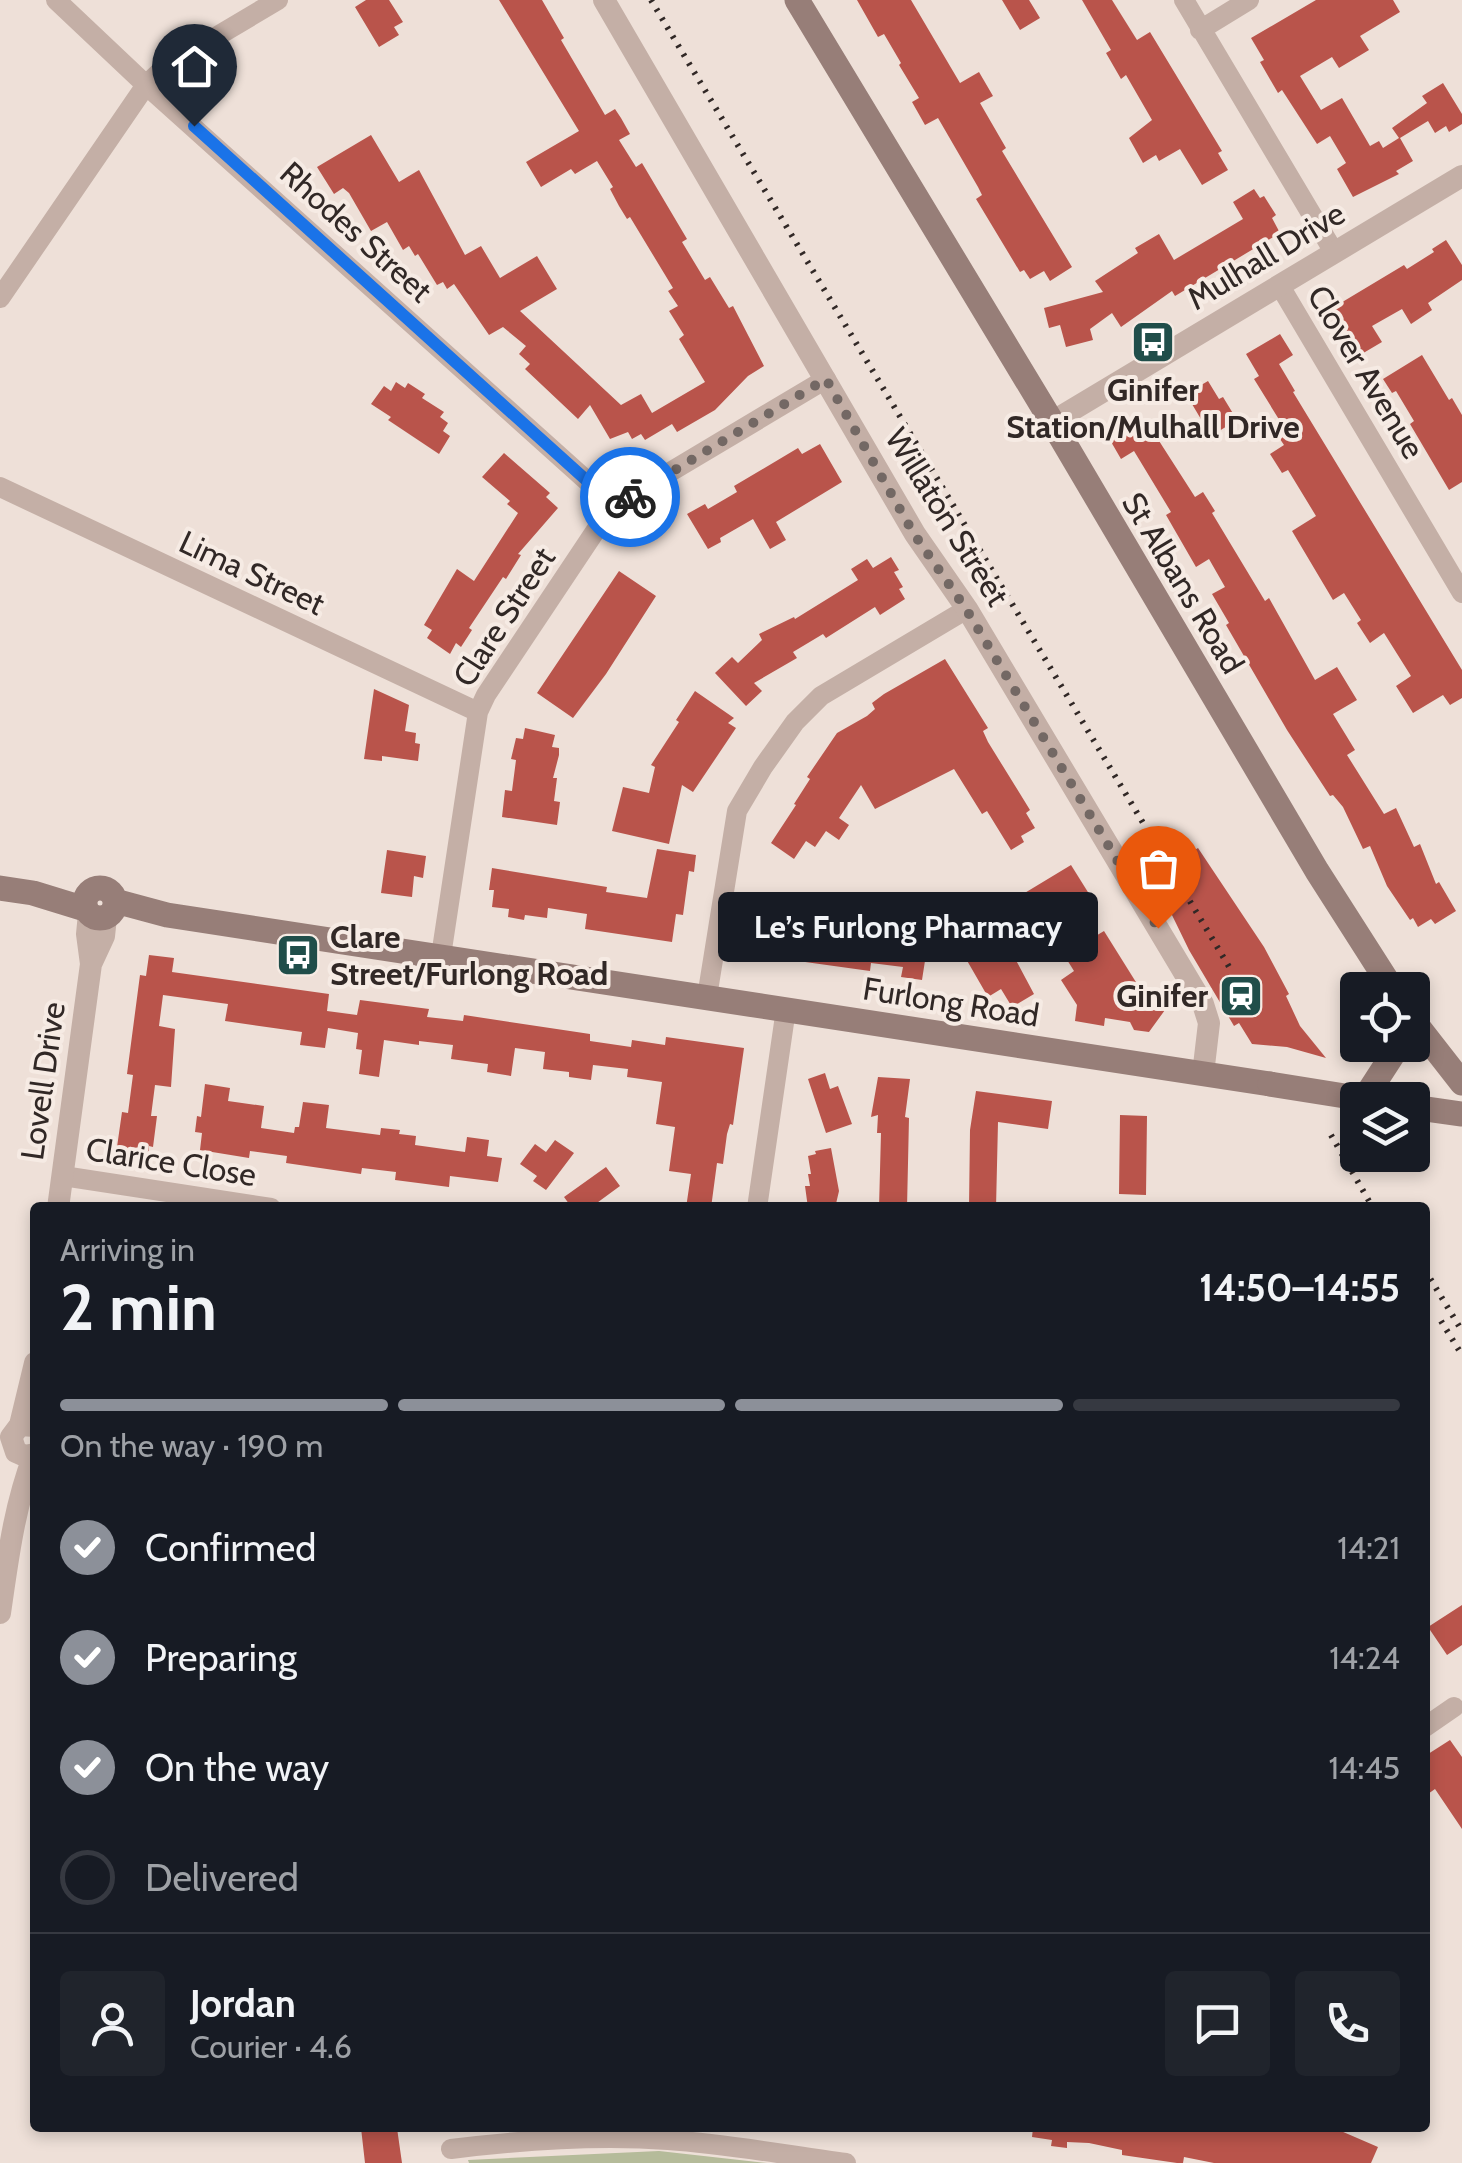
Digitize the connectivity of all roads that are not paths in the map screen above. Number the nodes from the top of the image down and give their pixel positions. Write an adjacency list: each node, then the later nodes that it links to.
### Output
1 (56, 0): 8 (street, Rhodes Street)
2 (278, 0): 8 (street)
3 (604, 0): 13 (street, Willaton Street)
4 (797, 0): 14 (main road, St Albans Road)
5 (1184, 0): 7 (street)
6 (1250, 0): 7 (street)
7 (1200, 30): 10 (street)
8 (146, 85): 12 (street); 16 (street, Rhodes Street)
9 (1462, 176): 10 (street, Mulhall Drive)
10 (1334, 252): 11 (street, Mulhall Drive)
11 (1280, 286): 14 (street, Mulhall Drive); 17 (street, Clover Avenue)
12 (0, 298)
13 (826, 379): 16 (street, Clare Street); 18 (street, Willaton Street)
14 (1052, 422): 23 (main road, St Albans Road)
15 (0, 487): 19 (street, Lima Street)
16 (616, 507): 19 (street, Clare Street)
17 (1462, 593)
18 (966, 609): 24 (street); 27 (street, Willaton Street)
19 (478, 712): 22 (street, Clare Street)
20 (0, 888): 21 (main road, Furlong Road)
21 (99, 908): 22 (main road, Furlong Road); 32 (street, Lovell Drive)
22 (441, 956): 24 (main road, Furlong Road)
23 (1383, 972)
24 (707, 997): 25 (main road, Furlong Road)
25 (786, 1009): 27 (main road, Furlong Road); 35 (street)
26 (1430, 1042): 28 (main road)
27 (1203, 1074): 29 (main road, Furlong Road, bridge)
28 (1462, 1083)
29 (1340, 1095)
30 (1430, 1110): 31 (main road)
31 (1462, 1114)
32 (63, 1176): 33 (street, Lovell Drive); 34 (street, Clarice Close)
33 (59, 1202)
34 (232, 1202)
35 (758, 1202)
36 (28, 1426): 37 (street)
37 (28, 1454): 38 (street)
38 (6, 1521): 39 (street)
39 (0, 1613)
40 (1454, 1707): 41 (street)
41 (1430, 1723)
42 (452, 2156): 43 (street)
43 (846, 2163)

